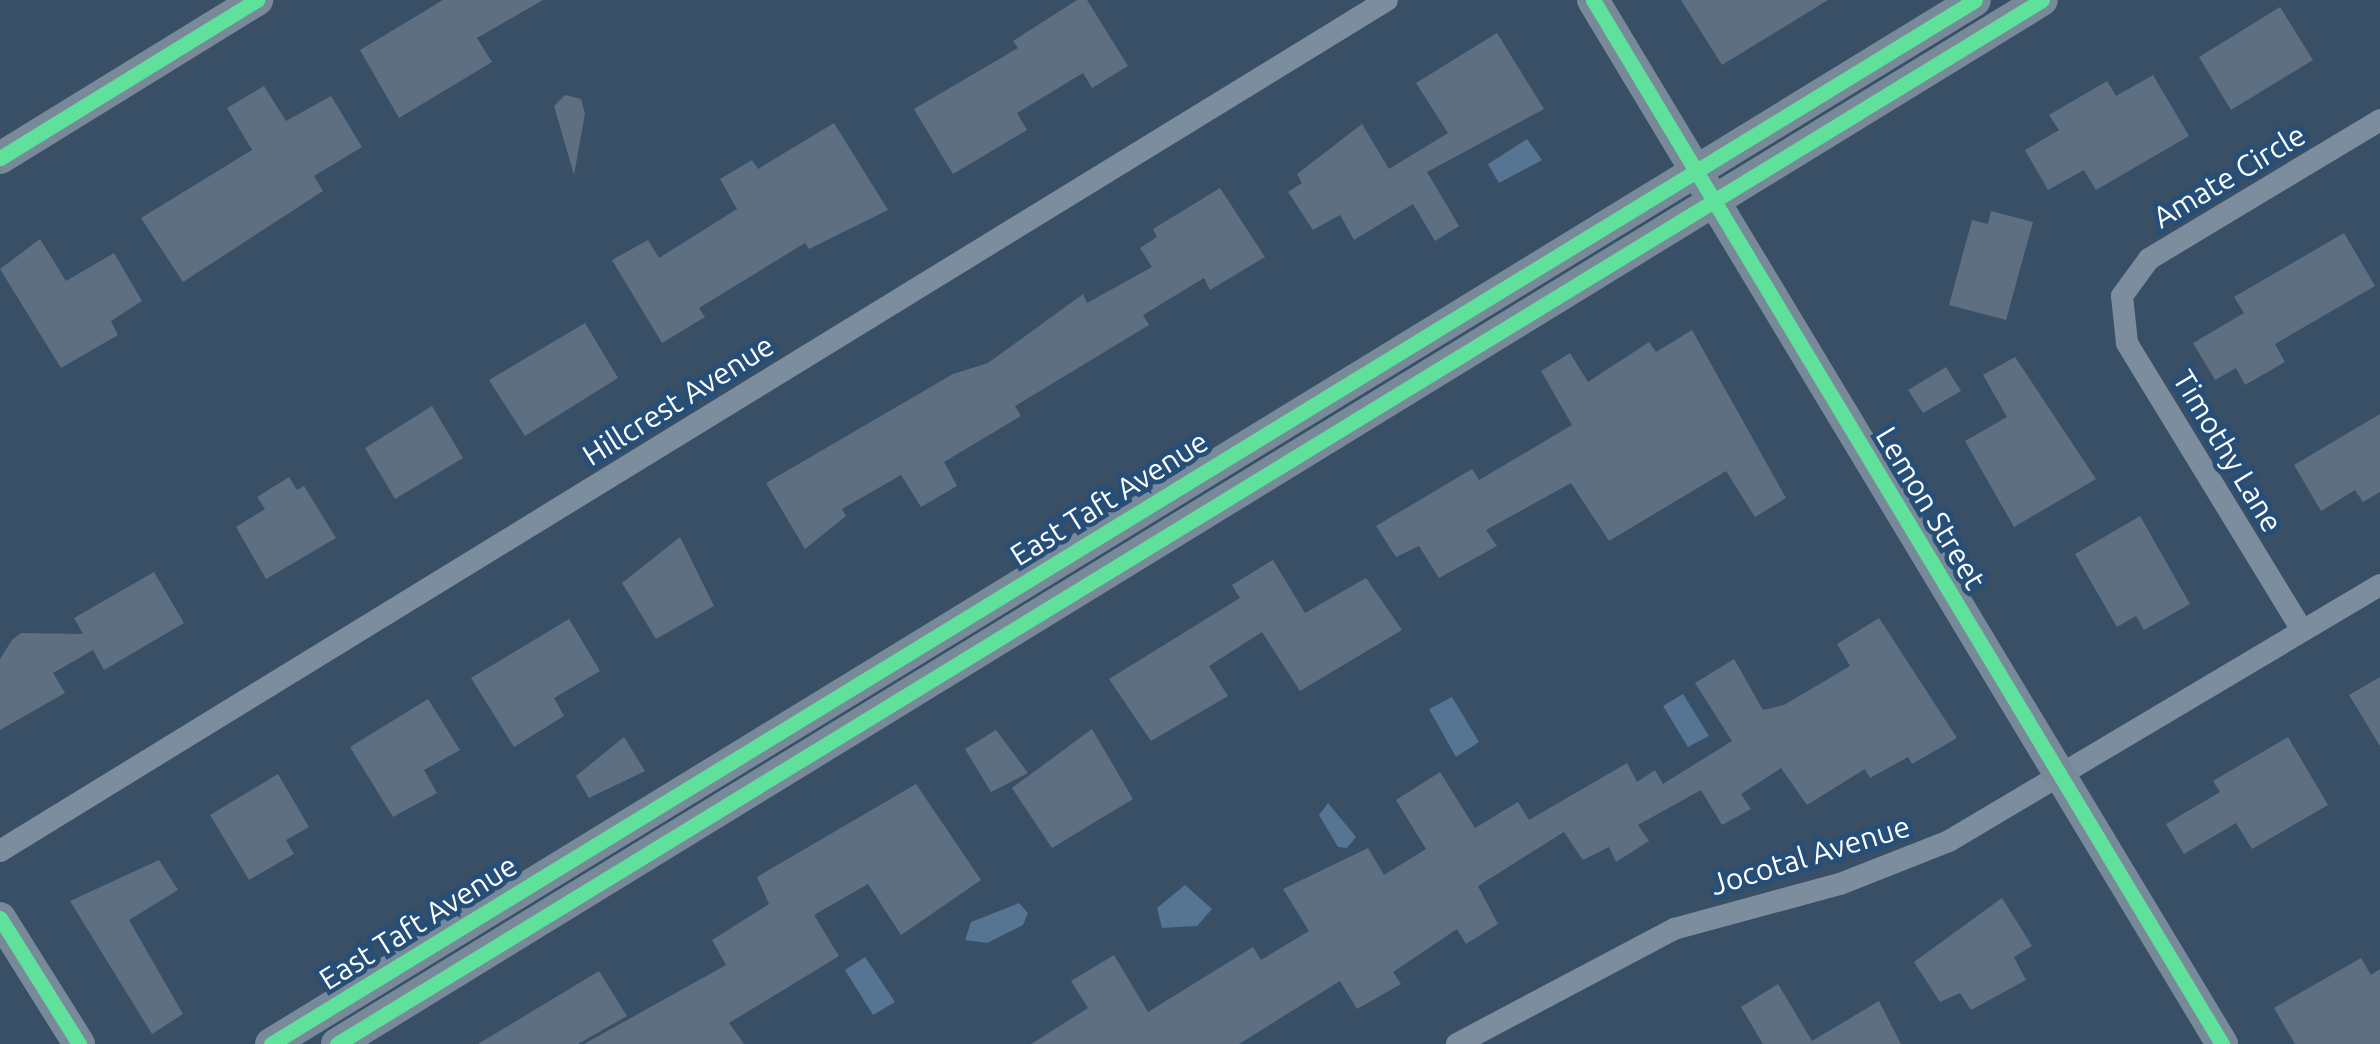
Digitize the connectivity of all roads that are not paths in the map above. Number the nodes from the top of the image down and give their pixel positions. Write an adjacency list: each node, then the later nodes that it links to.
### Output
1 (258, 0): 7 (street)
2 (1386, 0): 17 (street, Hillcrest Avenue)
3 (1594, 0): 8 (street, Lemon Street)
4 (1975, 0): 8 (street, East Taft Avenue)
5 (2042, 0): 8 (street, East Taft Avenue)
6 (2380, 120): 9 (street, Amate Circle)
7 (0, 158)
8 (1705, 184): 10 (street, East Taft Avenue); 11 (street, East Taft Avenue); 16 (street, Lemon Street)
9 (2122, 296): 13 (street, Timothy Lane)
10 (1093, 540): 11 (street); 14 (street, East Taft Avenue)
11 (1111, 568): 15 (street, East Taft Avenue)
12 (2380, 584): 13 (street, Jocotal Avenue)
13 (2302, 630): 16 (street, Jocotal Avenue)
14 (814, 711): 15 (street); 20 (street, East Taft Avenue)
15 (832, 740): 21 (street, East Taft Avenue)
16 (2060, 777): 22 (street, Jocotal Avenue); 23 (street, Lemon Street)
17 (0, 851)
18 (0, 918): 19 (street)
19 (78, 1044)
20 (271, 1044)
21 (337, 1044)
22 (1456, 1044)
23 (2222, 1044)

